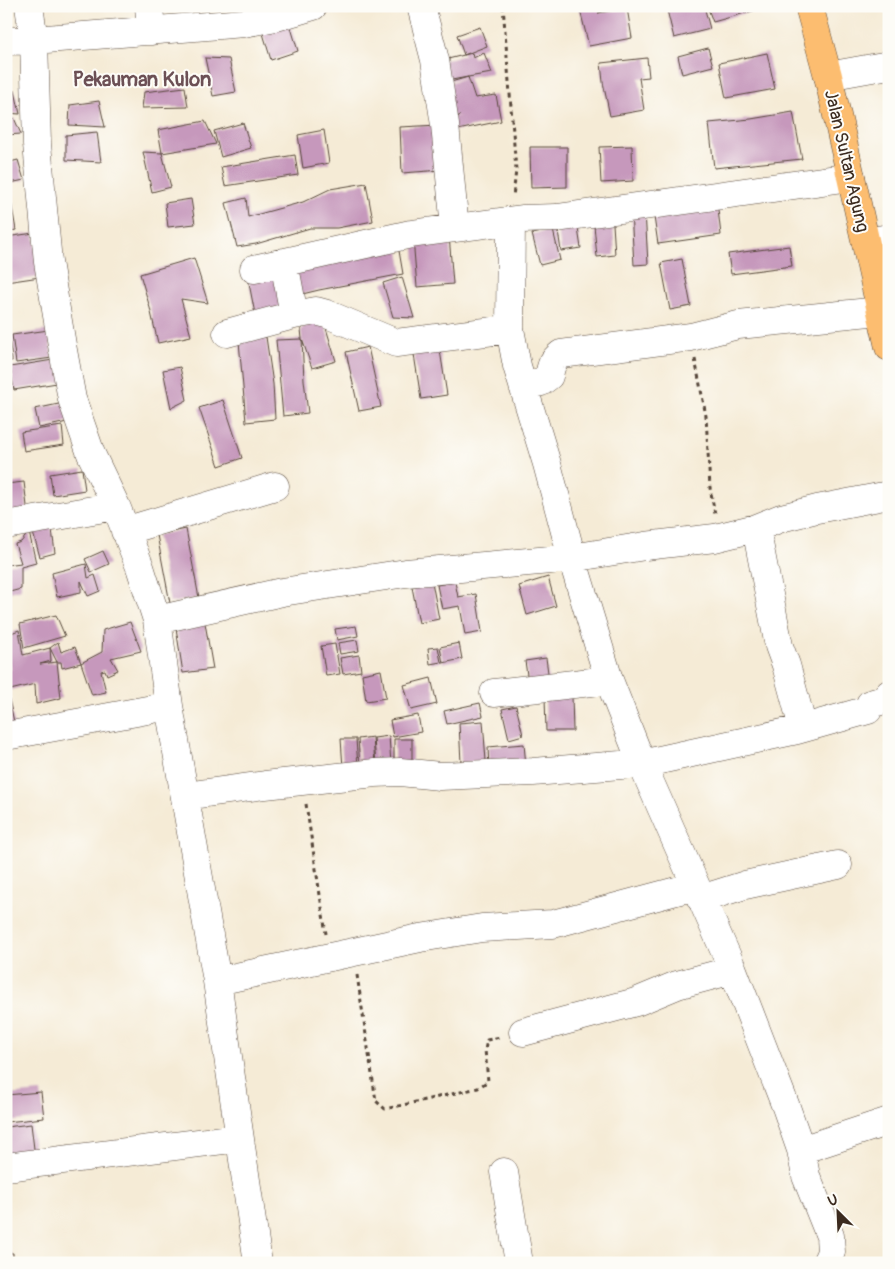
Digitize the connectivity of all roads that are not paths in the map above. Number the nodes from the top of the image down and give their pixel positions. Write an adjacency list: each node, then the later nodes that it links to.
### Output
1 (29, 6): 6 (street)
2 (313, 6): 5 (street)
3 (422, 6): 12 (street)
4 (808, 6): 9 (highway, Jalan Sultan Agung)
5 (150, 19): 6 (street)
6 (34, 40): 7 (street); 24 (street)
7 (6, 41)
8 (889, 65): 9 (street)
9 (828, 76): 10 (highway, Jalan Sultan Agung)
10 (852, 177): 11 (street); 13 (highway, Jalan Sultan Agung)
11 (521, 220): 12 (street); 18 (street)
12 (455, 228): 14 (street)
13 (877, 240): 16 (highway, Jalan Sultan Agung)
14 (284, 262): 15 (street); 17 (street)
15 (254, 269)
16 (880, 311): 20 (highway, Jalan Sultan Agung); 21 (street)
17 (294, 315): 18 (street); 19 (street)
18 (510, 330): 21 (street)
19 (227, 333)
20 (889, 347)
21 (531, 384): 28 (street)
22 (275, 486): 27 (street)
23 (889, 495): 26 (street)
24 (116, 506): 25 (street); 27 (street)
25 (6, 525)
26 (756, 528): 28 (street); 34 (street)
27 (125, 532): 29 (street)
28 (581, 556): 29 (street); 30 (street)
29 (157, 620): 33 (street)
30 (609, 680): 31 (street); 36 (street)
31 (494, 693)
32 (889, 694): 34 (street)
33 (169, 706): 35 (street); 37 (street)
34 (803, 728): 36 (street)
35 (6, 736)
36 (649, 762): 37 (street); 39 (street)
37 (185, 796): 41 (street)
38 (838, 865): 39 (street)
39 (706, 894): 40 (street); 41 (street)
40 (733, 970): 42 (street); 45 (street)
41 (217, 981): 44 (street)
42 (523, 1032)
43 (889, 1121): 45 (street)
44 (239, 1138): 46 (street); 49 (street)
45 (809, 1147): 48 (street)
46 (6, 1167)
47 (504, 1172): 50 (street)
48 (832, 1259)
49 (258, 1263)
50 (519, 1263)

